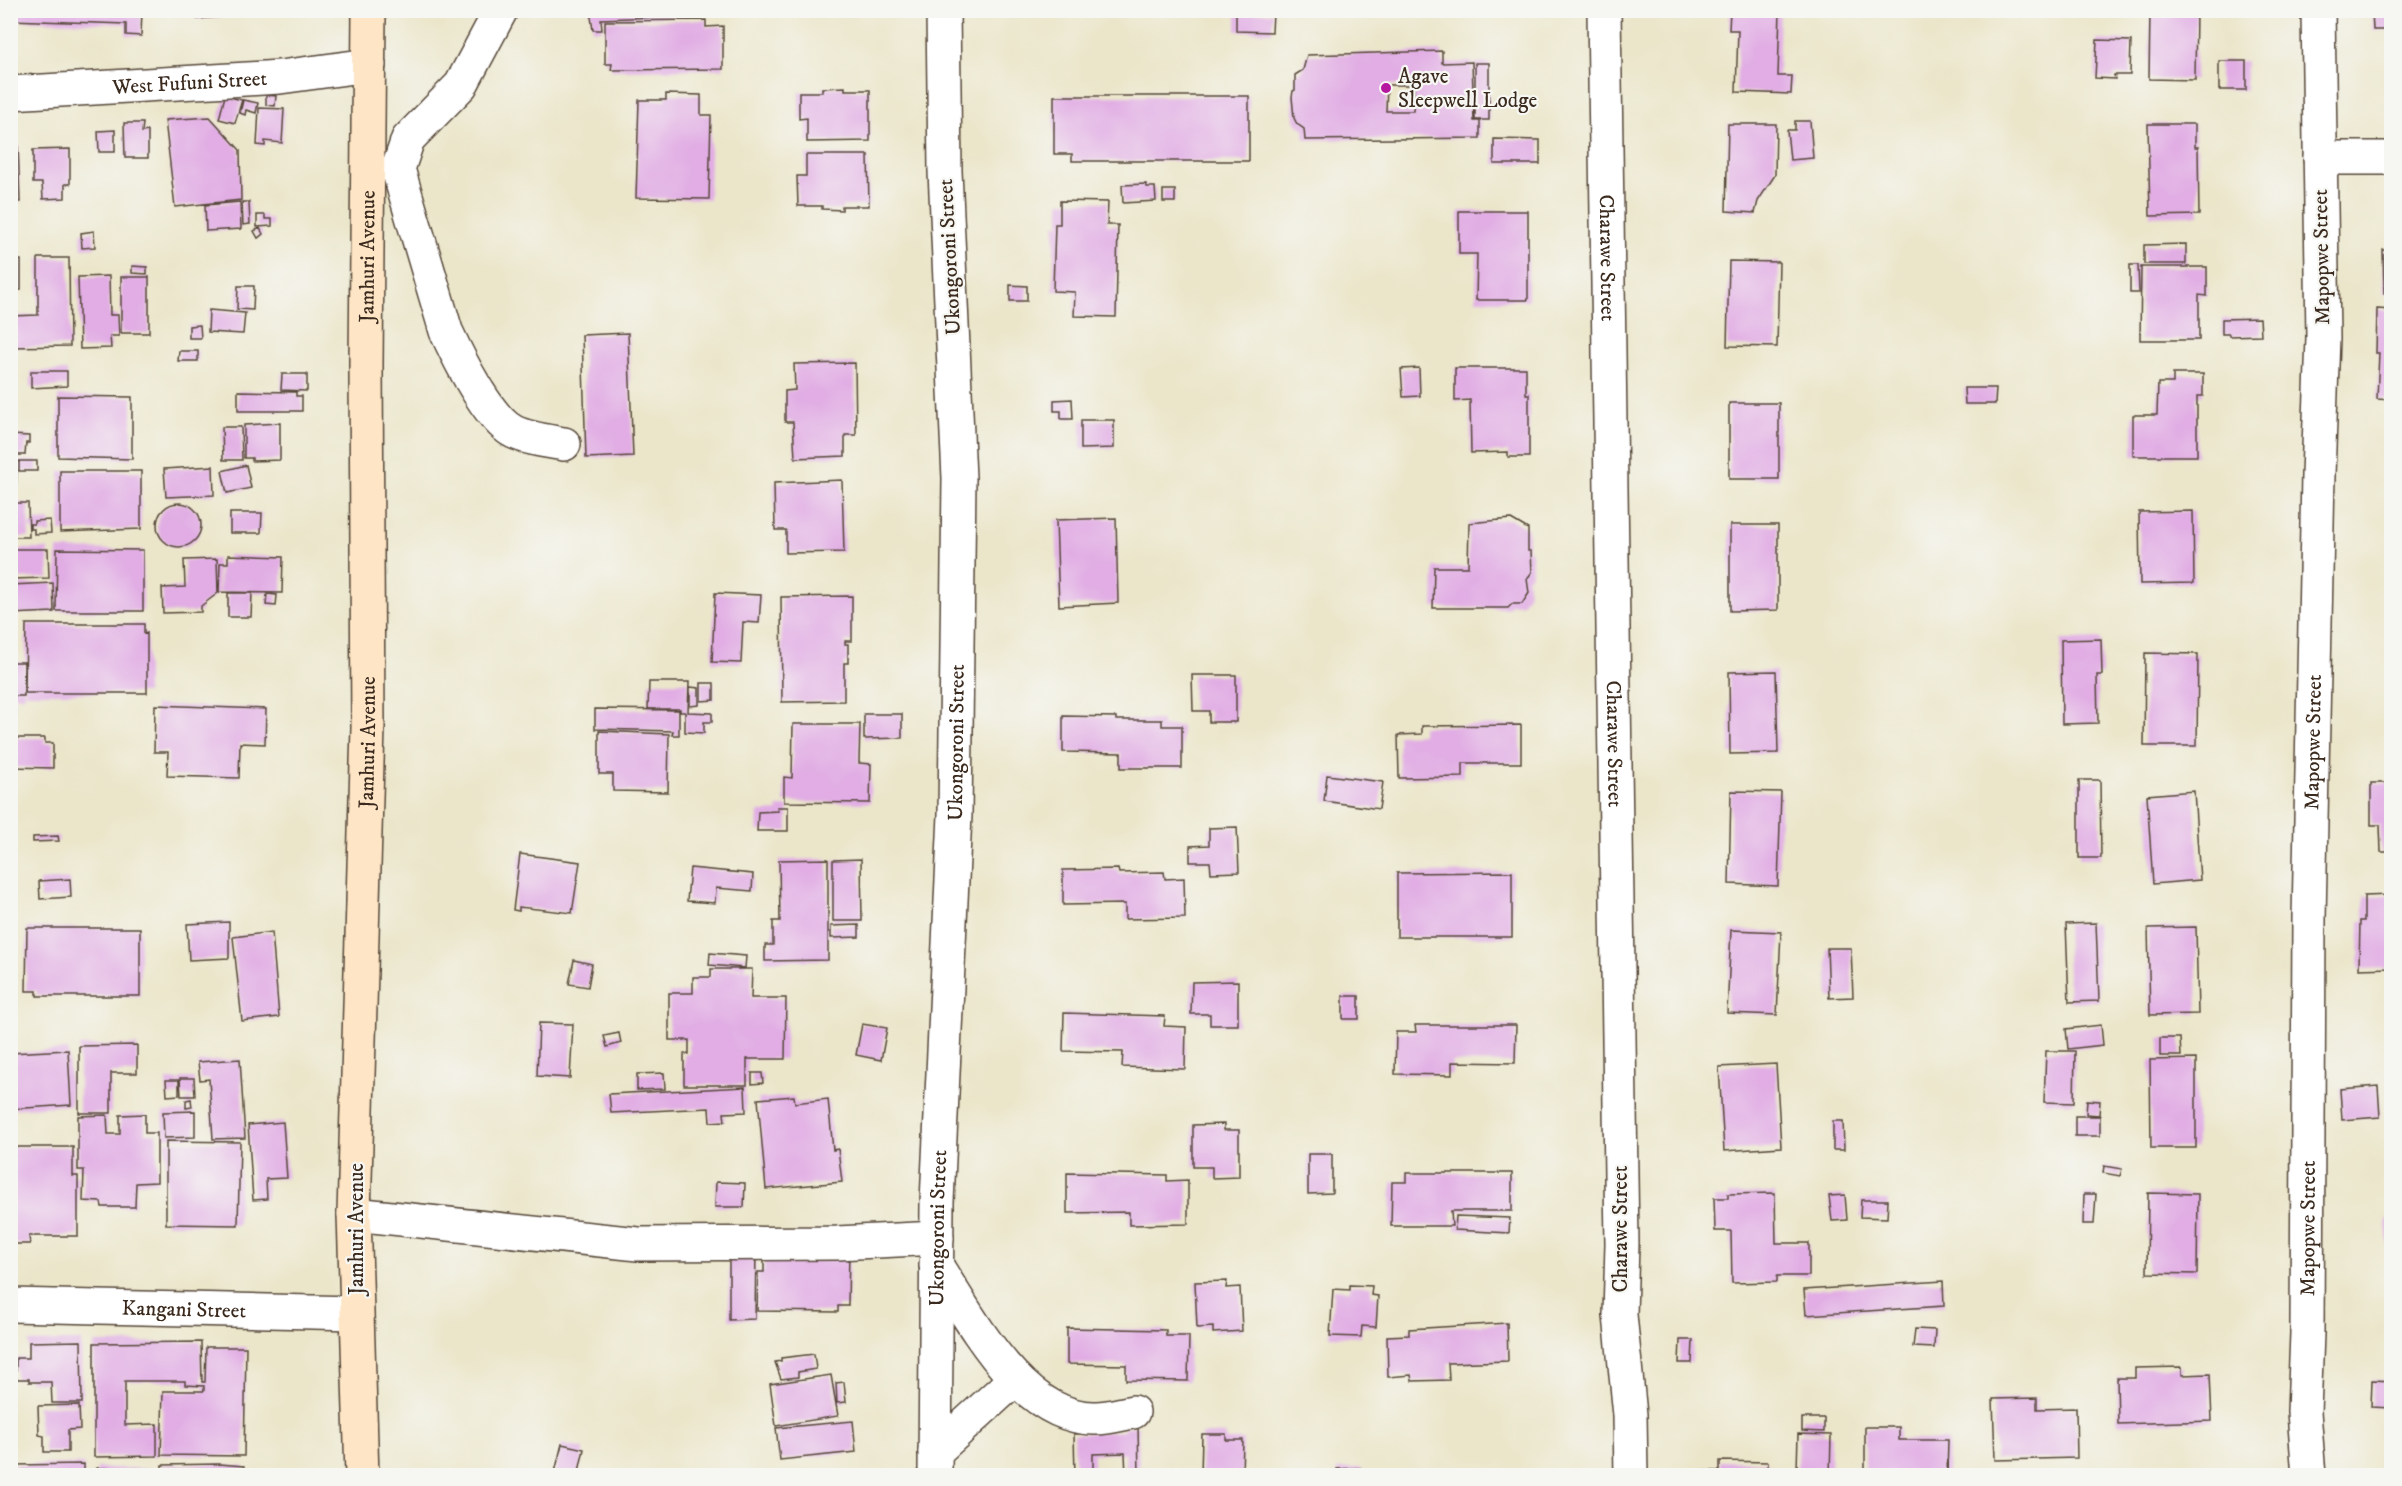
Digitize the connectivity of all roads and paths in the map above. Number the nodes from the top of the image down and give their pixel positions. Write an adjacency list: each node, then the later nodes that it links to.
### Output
1 (369, 10): 6 (street, Jamhuri Avenue)
2 (501, 10): 10 (street)
3 (943, 10): 12 (street, Ukongoroni Street)
4 (1604, 10): 19 (street, Charawe Street)
5 (2318, 10): 8 (street, Mapopwe Street)
6 (369, 65): 7 (street, West Fufuni Street); 11 (street, Jamhuri Avenue)
7 (10, 93)
8 (2320, 158): 9 (street); 20 (street, Mapopwe Street)
9 (2391, 158)
10 (564, 444)
11 (354, 1214): 12 (street); 14 (street, Jamhuri Avenue)
12 (937, 1252): 15 (street); 17 (street, Ukongoroni Street)
13 (10, 1305): 14 (street, Kangani Street)
14 (356, 1313): 18 (street, Jamhuri Avenue)
15 (1015, 1379): 16 (street); 17 (street)
16 (1133, 1412)
17 (935, 1464)
18 (362, 1476)
19 (1631, 1476)
20 (2309, 1476)

